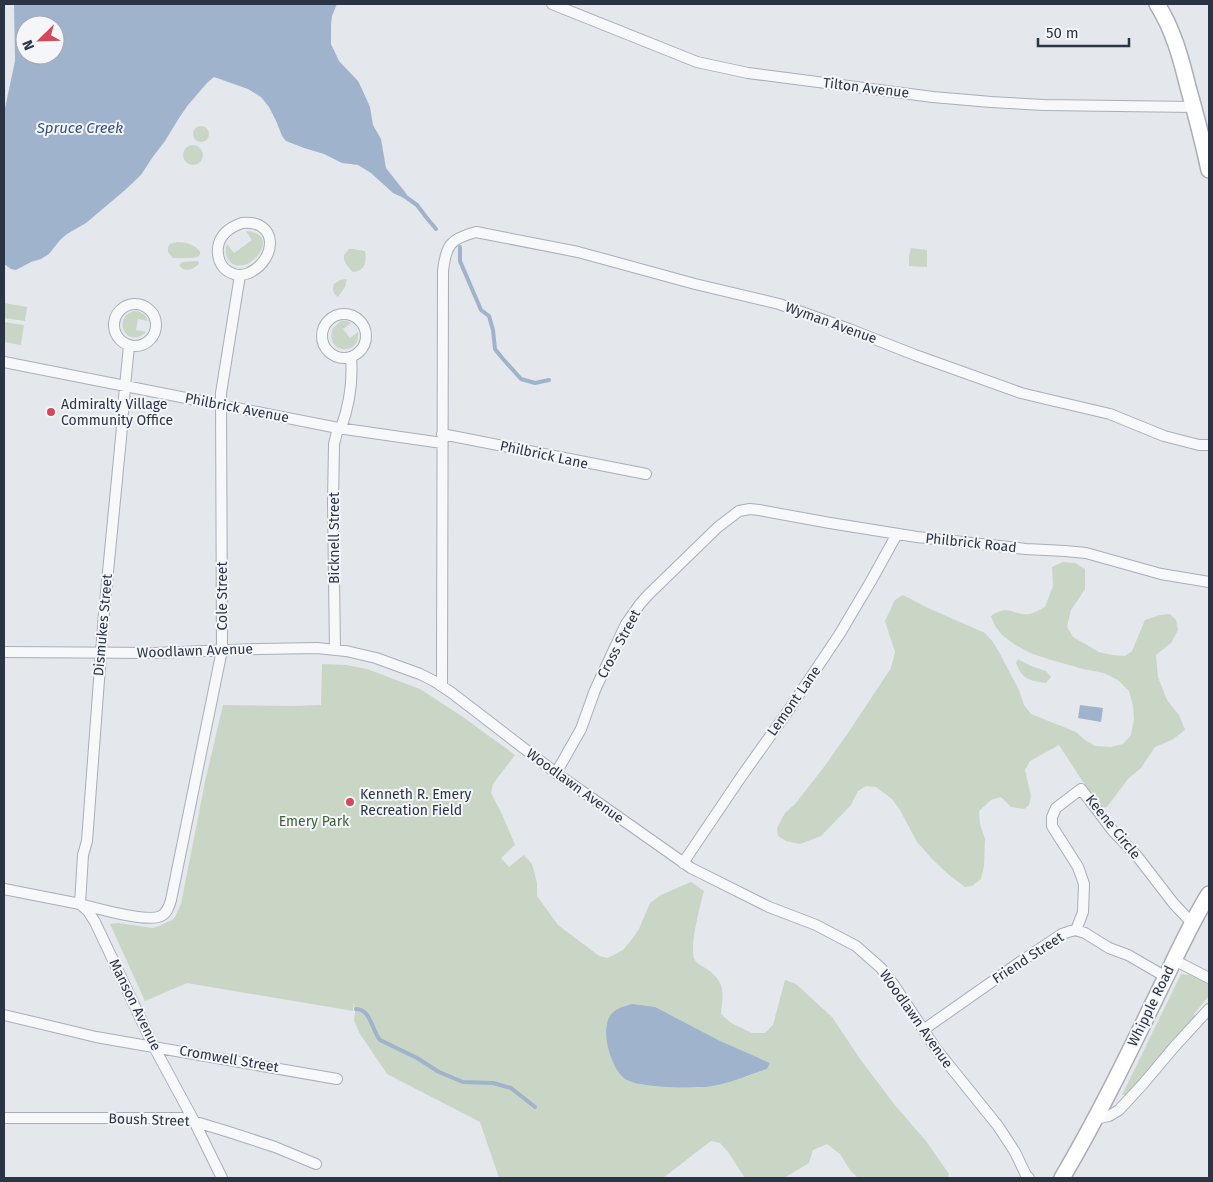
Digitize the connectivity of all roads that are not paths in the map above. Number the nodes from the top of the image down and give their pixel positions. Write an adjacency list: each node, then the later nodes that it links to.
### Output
1 (552, 4): 3 (street, Tilton Avenue)
2 (1157, 4): 3 (main road)
3 (1194, 106): 4 (main road)
4 (1209, 170)
5 (240, 275): 5 (street); 10 (street, Cole Street)
6 (129, 346): 6 (street); 9 (street, Dismukes Street)
7 (351, 358): 7 (street); 11 (street, Bicknell Street)
8 (4, 362): 9 (street, Philbrick Avenue)
9 (125, 386): 10 (street, Philbrick Avenue); 21 (street, Dismukes Street)
10 (220, 405): 11 (street, Philbrick Avenue); 18 (street, Cole Street)
11 (340, 428): 12 (street, Philbrick Avenue); 19 (street, Bicknell Street)
12 (442, 438): 13 (street, Wyman Avenue); 14 (street, Philbrick Lane); 22 (street)
13 (1209, 446)
14 (646, 474)
15 (733, 516): 16 (street, Philbrick Road); 23 (street, Cross Street)
16 (897, 534): 17 (street, Philbrick Road); 24 (street, Lemont Lane)
17 (1209, 582)
18 (222, 650): 19 (street, Woodlawn Avenue); 21 (street, Woodlawn Avenue); 27 (street, Cole Street)
19 (335, 650): 22 (street, Woodlawn Avenue)
20 (4, 652): 21 (street, Woodlawn Avenue)
21 (101, 652): 27 (street, Dismukes Street)
22 (442, 686): 23 (street, Woodlawn Avenue)
23 (556, 773): 24 (street, Woodlawn Avenue)
24 (684, 863): 35 (street, Woodlawn Avenue)
25 (4, 889): 27 (street)
26 (1209, 894): 28 (main road, Whipple Road)
27 (80, 904): 36 (street, Manson Avenue)
28 (1192, 924): 29 (street, Keene Circle); 30 (main road, Whipple Road)
29 (1076, 930): 31 (street, Friend Street); 35 (street, Friend Street)
30 (1174, 960): 31 (main road, Whipple Road); 32 (street)
31 (1166, 977): 39 (main road, Whipple Road)
32 (1209, 978)
33 (1209, 1009): 39 (street)
34 (4, 1015): 36 (street, Cromwell Street)
35 (923, 1030): 42 (street, Woodlawn Avenue)
36 (154, 1047): 37 (street, Cromwell Street); 40 (street, Manson Avenue)
37 (337, 1078)
38 (4, 1118): 40 (street, Boush Street)
39 (1095, 1119): 44 (main road, Whipple Road)
40 (194, 1120): 41 (street, Boush Street); 43 (street, Manson Avenue)
41 (316, 1164)
42 (1027, 1177)
43 (222, 1178)
44 (1062, 1178)

